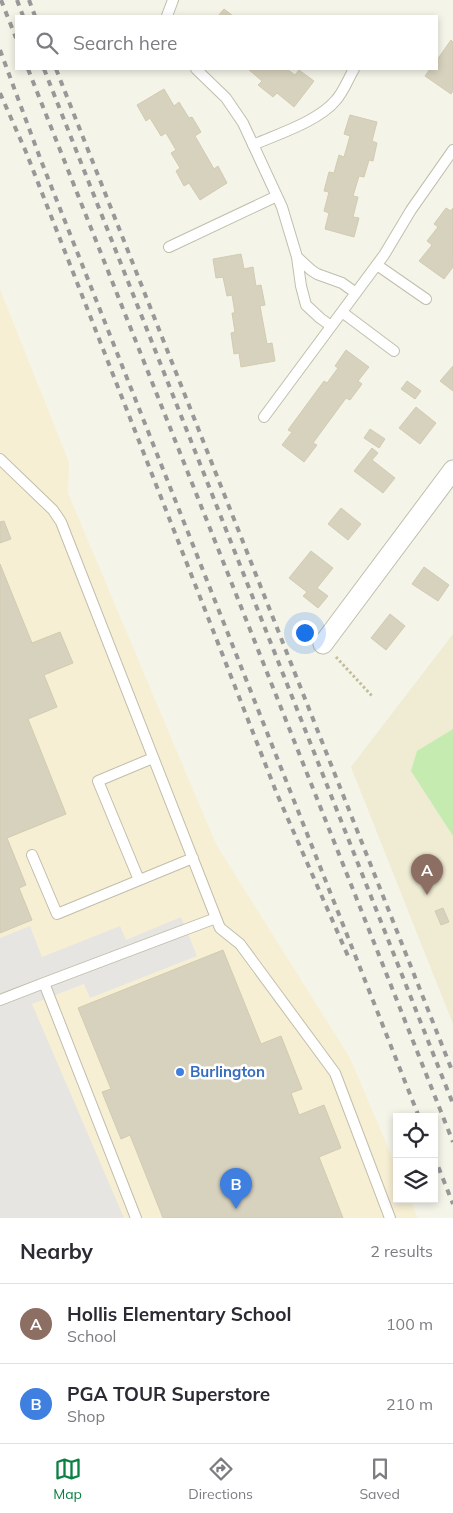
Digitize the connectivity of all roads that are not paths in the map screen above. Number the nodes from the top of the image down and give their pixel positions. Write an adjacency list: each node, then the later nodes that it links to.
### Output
1 (173, 0): 2 (lane)
2 (167, 15)
3 (197, 70): 5 (lane)
4 (353, 70): 5 (lane)
5 (253, 145): 7 (lane)
6 (453, 150): 10 (lane)
7 (277, 196): 8 (lane); 9 (lane)
8 (168, 247)
9 (297, 257): 11 (lane); 14 (lane)
10 (377, 265): 11 (lane); 12 (lane)
11 (356, 293): 13 (lane)
12 (426, 299)
13 (342, 312): 14 (lane); 15 (lane)
14 (331, 326): 16 (lane)
15 (394, 351)
16 (264, 417)
17 (0, 459): 20 (lane)
18 (453, 470): 19 (street)
19 (323, 644)
20 (153, 758): 22 (lane); 23 (lane)
21 (32, 855): 23 (lane)
22 (193, 858): 23 (lane); 24 (lane)
23 (139, 880)
24 (216, 918): 25 (lane); 28 (lane)
25 (44, 983): 26 (lane); 27 (lane)
26 (0, 1000)
27 (136, 1218)
28 (390, 1218)

